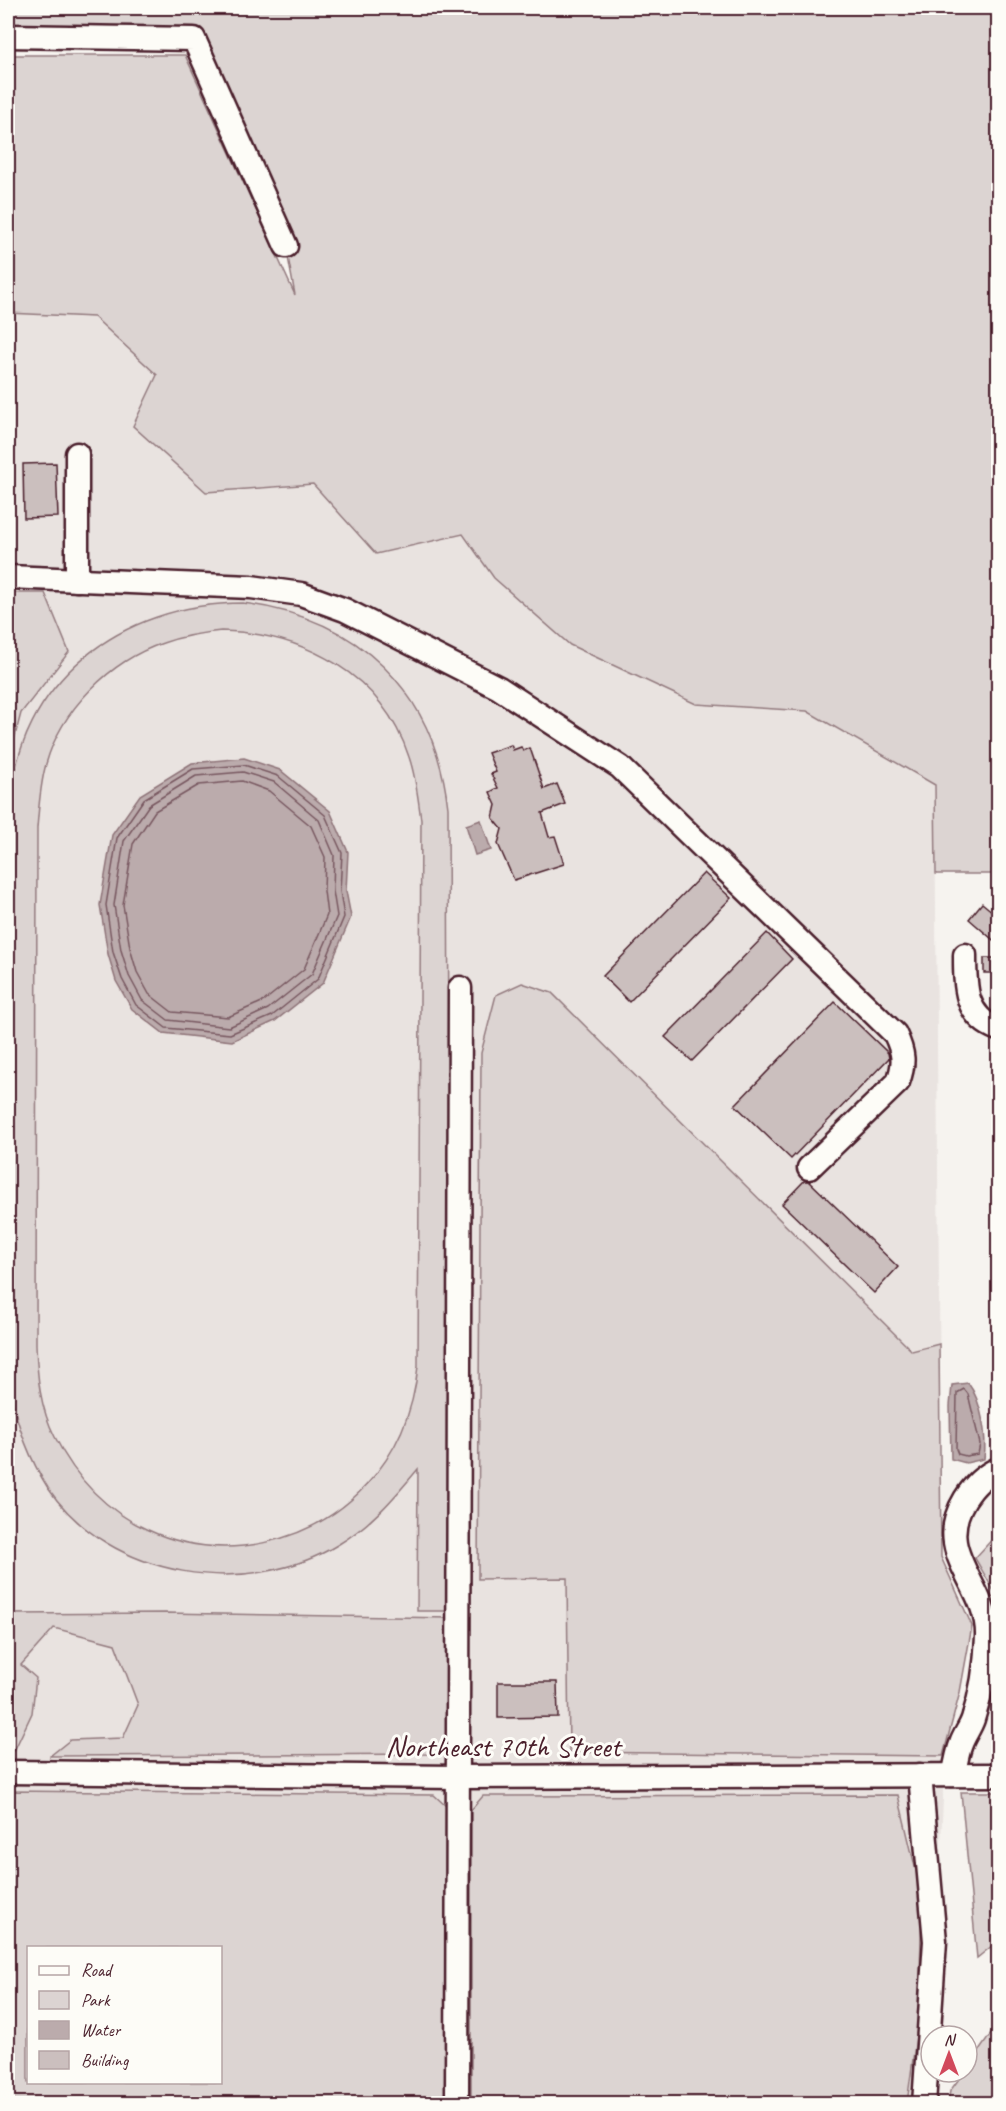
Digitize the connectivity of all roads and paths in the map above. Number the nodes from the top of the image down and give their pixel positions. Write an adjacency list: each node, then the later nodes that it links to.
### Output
1 (8, 36): 2 (street)
2 (286, 246)
3 (76, 454): 5 (street)
4 (8, 577): 5 (street)
5 (77, 580): 9 (street)
6 (964, 956): 8 (street)
7 (460, 988): 15 (street)
8 (999, 1029)
9 (809, 1168)
10 (999, 1469): 13 (street)
11 (8, 1772): 15 (street, Northeast 70th Street)
12 (920, 1775): 13 (street, Northeast 70th Street); 15 (street, Northeast 70th Street); 17 (street)
13 (953, 1775): 14 (street, Northeast 70th Street)
14 (999, 1775)
15 (458, 1777): 16 (street)
16 (458, 2103)
17 (924, 2103)

